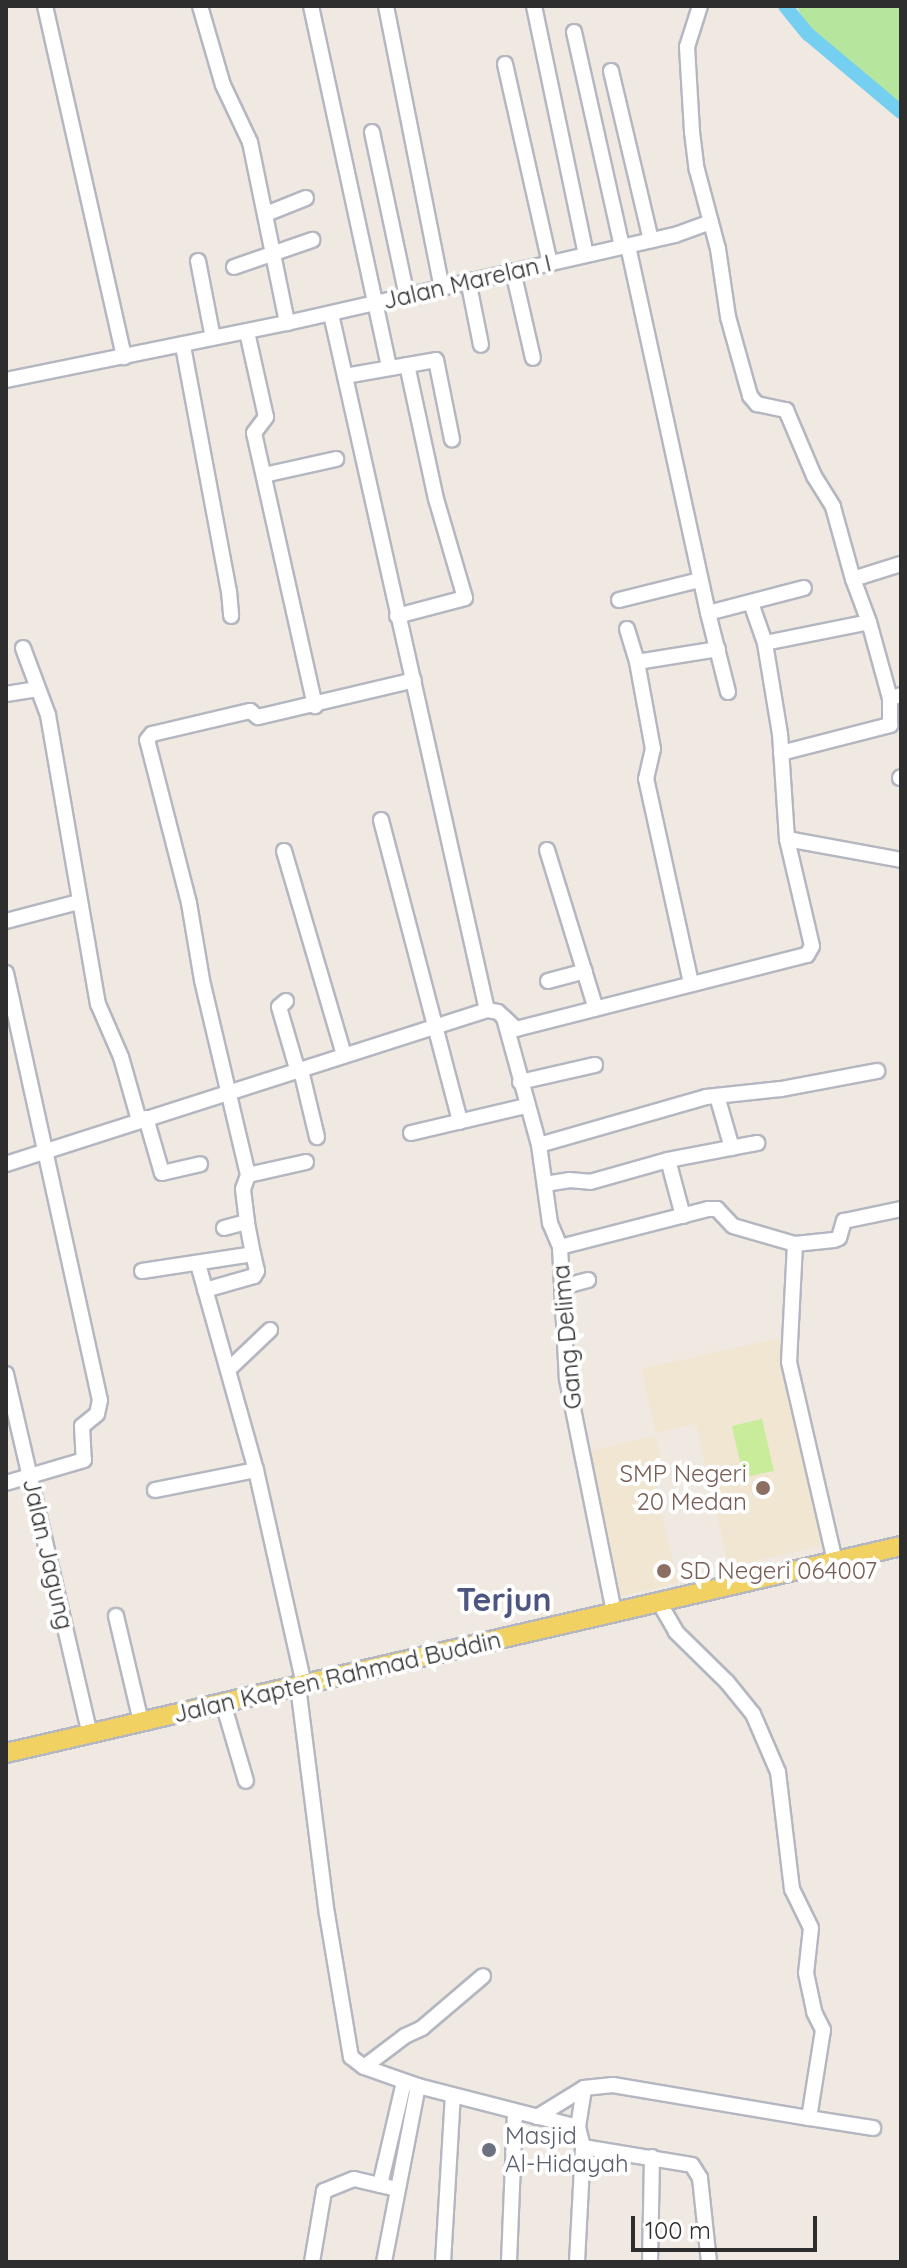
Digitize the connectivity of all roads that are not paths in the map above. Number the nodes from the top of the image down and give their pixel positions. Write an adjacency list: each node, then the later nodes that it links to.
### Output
1 (45, 6): 33 (street)
2 (200, 6): 12 (street)
3 (311, 6): 26 (street)
4 (386, 6): 24 (street)
5 (534, 6): 18 (street)
6 (700, 6): 13 (street)
7 (574, 32): 16 (street)
8 (505, 64): 20 (street)
9 (611, 71): 15 (street)
10 (372, 132): 25 (street)
11 (306, 198): 12 (street)
12 (266, 214): 17 (street)
13 (711, 222): 15 (street, Jalan Marelan I); 43 (street)
14 (312, 240): 17 (street)
15 (651, 240): 16 (street, Jalan Marelan I)
16 (625, 246): 18 (street, Jalan Marelan I); 44 (street)
17 (272, 251): 21 (street); 28 (street)
18 (586, 254): 20 (street, Jalan Marelan I)
19 (198, 261): 30 (street)
20 (550, 264): 22 (street, Jalan Marelan I)
21 (234, 267)
22 (513, 271): 23 (street, Jalan Marelan I); 34 (street)
23 (468, 280): 24 (street, Jalan Marelan I); 31 (street)
24 (442, 288): 25 (street, Jalan Marelan I)
25 (407, 296): 26 (street, Jalan Marelan I)
26 (373, 303): 27 (street, Jalan Marelan I); 36 (street)
27 (331, 314): 28 (street, Jalan Marelan I); 38 (street)
28 (287, 323): 29 (street, Jalan Marelan I)
29 (247, 332): 30 (street, Jalan Marelan I); 41 (street)
30 (213, 338): 32 (street, Jalan Marelan I)
31 (481, 345)
32 (183, 346): 33 (street, Jalan Marelan I); 49 (street)
33 (124, 357): 37 (street, Jalan Marelan I)
34 (533, 358)
35 (407, 365): 36 (street); 39 (street); 50 (street)
36 (389, 368): 38 (street)
37 (7, 374)
38 (345, 376): 50 (street)
39 (452, 439)
40 (336, 459): 41 (street)
41 (264, 475): 62 (street)
42 (901, 564): 43 (street)
43 (853, 579): 51 (street)
44 (700, 580): 46 (street); 48 (street)
45 (804, 588): 47 (street)
46 (619, 600)
47 (751, 603): 48 (street); 53 (street)
48 (708, 613): 55 (street)
49 (231, 616)
50 (397, 616): 57 (street)
51 (869, 622): 53 (street); 61 (street)
52 (627, 629): 56 (street)
53 (765, 643): 63 (street)
54 (23, 648): 58 (street)
55 (718, 649): 56 (street); 59 (street)
56 (637, 662): 74 (street)
57 (414, 680): 62 (street); 77 (street)
58 (38, 689): 60 (street); 69 (street)
59 (728, 692)
60 (6, 694)
61 (895, 697): 63 (street)
62 (315, 706): 85 (street)
63 (781, 753): 65 (street)
64 (381, 820): 79 (street)
65 (787, 839): 68 (street); 74 (street)
66 (547, 850): 71 (street)
67 (284, 851): 80 (street)
68 (901, 860)
69 (79, 902): 70 (street); 88 (street)
70 (6, 921)
71 (585, 971): 73 (street); 76 (street)
72 (6, 973): 95 (street)
73 (548, 981)
74 (691, 983): 76 (street)
75 (286, 1001): 82 (street)
76 (596, 1009): 78 (street)
77 (487, 1010): 78 (street); 79 (street)
78 (503, 1016): 84 (street, Gang Delima)
79 (435, 1027): 80 (street); 89 (street)
80 (344, 1055): 82 (street)
81 (595, 1065): 84 (street)
82 (300, 1071): 85 (street); 91 (street)
83 (877, 1071): 86 (street)
84 (520, 1082): 87 (street, Gang Delima)
85 (229, 1095): 88 (street); 100 (street)
86 (717, 1096): 93 (street); 94 (street)
87 (526, 1106): 89 (street); 93 (street, Gang Delima)
88 (143, 1119): 95 (street); 99 (street)
89 (460, 1122): 90 (street)
90 (411, 1133)
91 (317, 1137)
92 (757, 1143): 94 (street)
93 (539, 1145): 101 (street, Gang Delima)
94 (732, 1148): 96 (street)
95 (43, 1151): 98 (street); 118 (street)
96 (668, 1160): 101 (street); 103 (street)
97 (306, 1162): 100 (street)
98 (6, 1164)
99 (200, 1164)
100 (248, 1175): 104 (street)
101 (545, 1184): 107 (street, Gang Delima)
102 (901, 1209): 106 (street)
103 (683, 1216): 106 (street); 107 (street)
104 (247, 1222): 105 (street); 108 (street)
105 (224, 1228)
106 (795, 1244): 122 (street)
107 (560, 1247): 112 (street, Gang Delima)
108 (253, 1254): 109 (street); 113 (street)
109 (198, 1264): 110 (street); 113 (street)
110 (142, 1271)
111 (588, 1280): 112 (street)
112 (562, 1287): 124 (street, Gang Delima)
113 (205, 1290): 115 (street)
114 (270, 1330): 115 (street)
115 (228, 1370): 117 (street)
116 (6, 1374): 118 (street, Jalan Jagung)
117 (256, 1470): 120 (street); 126 (street)
118 (30, 1477): 119 (street); 129 (street, Jalan Jagung)
119 (6, 1483)
120 (155, 1490)
121 (901, 1546): 122 (main road, Jalan Kapten Rahmad Buddin)
122 (835, 1561): 123 (main road, Jalan Kapten Rahmad Buddin)
123 (659, 1602): 124 (main road, Jalan Kapten Rahmad Buddin); 139 (street)
124 (614, 1613): 126 (main road, Jalan Kapten Rahmad Buddin)
125 (116, 1616): 128 (street)
126 (301, 1685): 127 (main road, Jalan Kapten Rahmad Buddin); 133 (street)
127 (223, 1703): 128 (main road, Jalan Kapten Rahmad Buddin); 131 (street)
128 (141, 1722): 129 (main road, Jalan Kapten Rahmad Buddin)
129 (90, 1734): 130 (main road, Jalan Kapten Rahmad Buddin)
130 (6, 1753)
131 (246, 1781)
132 (483, 1976): 133 (street)
133 (364, 2067): 134 (street)
134 (411, 2084): 136 (street); 143 (street)
135 (584, 2088): 138 (street); 139 (street); 140 (street)
136 (453, 2096): 137 (street); 149 (street)
137 (515, 2112): 138 (street); 150 (street)
138 (537, 2117): 140 (street)
139 (809, 2118): 141 (street)
140 (578, 2127): 142 (street)
141 (873, 2128)
142 (583, 2147): 144 (street); 151 (street)
143 (396, 2155): 145 (street); 146 (street)
144 (652, 2157): 152 (street); 153 (street)
145 (380, 2185): 146 (street); 147 (street)
146 (397, 2189): 148 (street)
147 (312, 2262)
148 (384, 2262)
149 (443, 2262)
150 (509, 2262)
151 (577, 2262)
152 (650, 2262)
153 (709, 2262)

